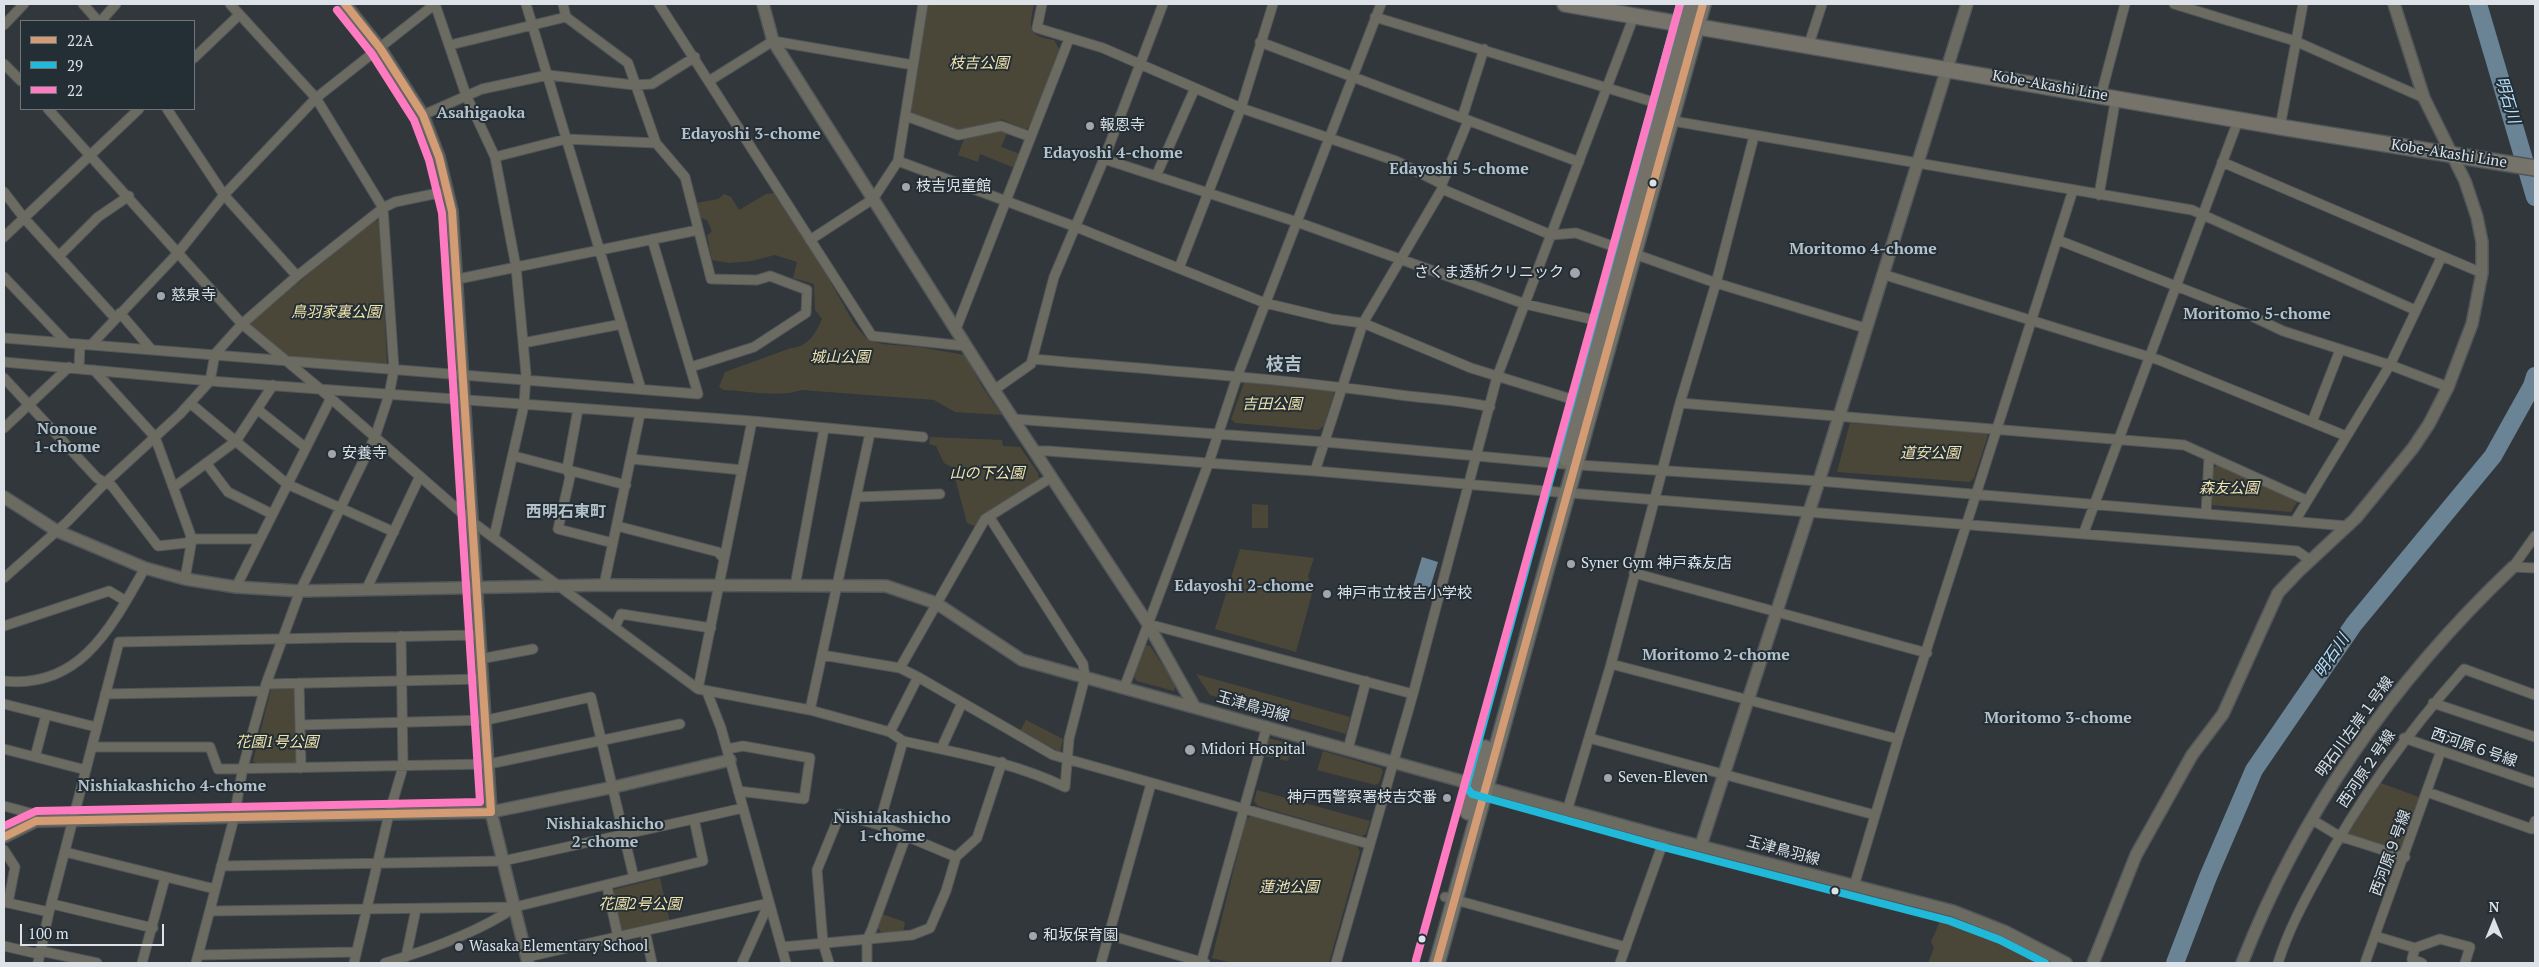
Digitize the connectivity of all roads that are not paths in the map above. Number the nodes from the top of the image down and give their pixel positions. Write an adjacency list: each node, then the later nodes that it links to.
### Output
1 (24, 4): 31 (street)
2 (84, 4): 29 (street)
3 (116, 4): 30 (street)
4 (230, 4): 25 (street)
5 (345, 4): 40 (street)
6 (435, 4): 39 (street); 40 (street)
7 (526, 4): 32 (street)
8 (563, 4): 27 (street)
9 (659, 4): 43 (street)
10 (763, 4): 35 (street)
11 (923, 4): 46 (street)
12 (1042, 4): 34 (street)
13 (1162, 4): 44 (street)
14 (1273, 4): 36 (street)
15 (1381, 4): 28 (street)
16 (1564, 4): 26 (main road, Kobe-Akashi Line)
17 (1690, 4): 33 (highway)
18 (1703, 4): 33 (highway)
19 (1822, 4): 38 (street)
20 (1967, 4): 47 (street)
21 (2126, 4): 56 (street)
22 (2174, 4): 37 (street)
23 (2303, 4): 37 (street)
24 (2394, 4): 58 (street)
25 (240, 15): 42 (street); 57 (street)
26 (1634, 16): 33 (main road, Kobe-Akashi Line); 53 (street)
27 (566, 17): 32 (street); 52 (street)
28 (1375, 17): 41 (street); 49 (street)
29 (99, 20)
30 (101, 20)
31 (4, 25)
32 (532, 25): 39 (street); 48 (street)
33 (1690, 26): 38 (main road, Kobe-Akashi Line); 64 (highway)
34 (1069, 39): 44 (street); 70 (street)
35 (773, 41): 46 (street); 51 (street); 92 (street)
36 (1260, 42): 49 (street); 59 (street)
37 (2295, 42): 58 (street); 68 (street)
38 (1809, 44): 47 (main road, Kobe-Akashi Line)
39 (450, 45): 55 (street)
40 (380, 48): 57 (street); 63 (street)
41 (1484, 49): 53 (street); 67 (street)
42 (195, 57)
43 (695, 57): 51 (street); 52 (street)
44 (1138, 63): 54 (street); 77 (street)
45 (4, 64): 50 (street)
46 (914, 65): 65 (street)
47 (1948, 69): 56 (main road, Kobe-Akashi Line); 81 (street)
48 (548, 75): 52 (street); 55 (street); 71 (street)
49 (1351, 77): 67 (street); 72 (street)
50 (20, 80)
51 (710, 81): 103 (street)
52 (634, 85): 73 (street)
53 (1606, 87): 64 (street); 79 (street)
54 (1195, 88): 59 (street); 83 (street)
55 (466, 95): 63 (street); 76 (street)
56 (2109, 96): 66 (main road, Kobe-Akashi Line); 90 (street)
57 (316, 98): 89 (street); 94 (street)
58 (2424, 98): 75 (street)
59 (1241, 108): 72 (street); 88 (street)
60 (49, 110): 74 (street)
61 (138, 110): 74 (street)
62 (167, 110): 89 (street)
63 (423, 114): 86 (street)
64 (1664, 114): 69 (street); 106 (highway)
65 (906, 116): 70 (street); 78 (street)
66 (2239, 118): 68 (main road, Kobe-Akashi Line); 80 (street)
67 (1465, 120): 79 (street); 84 (street)
68 (2280, 127): 75 (main road, Kobe-Akashi Line)
69 (1754, 136): 81 (street); 118 (street)
70 (1031, 137): 93 (street)
71 (566, 139): 73 (street); 76 (street); 105 (street)
72 (1328, 139): 84 (street); 97 (street)
73 (656, 143): 99 (street)
74 (90, 154): 91 (street); 96 (street)
75 (2451, 154): 82 (main road, Kobe-Akashi Line); 113 (street)
76 (495, 157): 111 (street)
77 (1104, 160): 83 (street); 98 (street)
78 (898, 161): 92 (street); 93 (street)
79 (1580, 162): 100 (street)
80 (2222, 162): 95 (street); 109 (street)
81 (1917, 164): 85 (street); 114 (street)
82 (2535, 168)
83 (1156, 176): 88 (street)
84 (1442, 187): 100 (street); 110 (street)
85 (2074, 190): 90 (street); 104 (street)
86 (448, 191): 94 (street); 117 (street)
87 (4, 192): 96 (street)
88 (1208, 192): 97 (street); 112 (street)
89 (224, 195): 107 (street); 115 (street)
90 (2099, 195): 95 (street)
91 (129, 196): 107 (street); 108 (street)
92 (873, 199): 103 (street); 130 (street)
93 (1006, 201): 98 (street); 130 (street)
94 (383, 208): 115 (street); 147 (street)
95 (2202, 215): 119 (street); 122 (street)
96 (24, 218): 101 (street); 108 (street)
97 (1297, 222): 110 (street); 120 (street)
98 (1076, 227): 112 (street); 141 (street)
99 (698, 230): 102 (street); 145 (street)
100 (1551, 235): 106 (street); 121 (street)
101 (4, 237)
102 (652, 239): 105 (street); 145 (street)
103 (810, 240): 136 (street)
104 (2058, 240): 119 (street); 125 (street)
105 (599, 250): 111 (street); 128 (street)
106 (1628, 252): 118 (street); 124 (highway); 166 (highway)
107 (177, 254): 123 (street); 127 (street)
108 (59, 256): 123 (street)
109 (2442, 256): 113 (street); 122 (street)
110 (1402, 259): 121 (street); 126 (street)
111 (516, 268): 117 (street); 133 (street)
112 (1180, 268): 120 (street)
113 (2482, 273): 157 (street)
114 (1882, 274): 125 (street); 129 (street)
115 (296, 276): 127 (street)
116 (4, 277): 132 (street)
117 (458, 279): 149 (street)
118 (1716, 283): 129 (street); 165 (street)
119 (2175, 287): 138 (street); 140 (street)
120 (1265, 303): 126 (street); 150 (street)
121 (1525, 304): 124 (street); 151 (street)
122 (2415, 310): 144 (street)
123 (118, 315): 135 (street); 137 (street)
124 (1603, 322): 166 (highway)
125 (2032, 322): 140 (street); 179 (street)
126 (1363, 323): 151 (street); 156 (street)
127 (242, 324): 139 (street); 143 (street)
128 (622, 324): 133 (street); 159 (street)
129 (1865, 328): 173 (street)
130 (956, 329): 136 (street)
131 (4, 338): 132 (street)
132 (66, 342): 134 (street)
133 (523, 343): 154 (street)
134 (80, 344): 135 (street); 146 (street)
135 (92, 345): 137 (street)
136 (966, 346): 160 (street)
137 (151, 349): 139 (street)
138 (2340, 350): 144 (street); 176 (street)
139 (216, 354): 143 (street); 153 (street)
140 (2149, 358): 176 (street); 186 (street)
141 (1033, 359): 150 (street); 160 (street)
142 (4, 362): 146 (street)
143 (287, 362): 147 (street); 158 (street)
144 (2390, 365): 157 (street); 182 (street)
145 (691, 367): 159 (street)
146 (74, 368): 148 (street); 167 (street)
147 (394, 369): 149 (street); 161 (street)
148 (94, 370): 153 (street); 183 (street)
149 (463, 375): 154 (street); 163 (street)
150 (1237, 377): 156 (street); 181 (street)
151 (1498, 377): 166 (street); 169 (street)
152 (4, 378): 167 (street)
153 (210, 380): 155 (street); 164 (street)
154 (525, 381): 159 (street); 168 (street)
155 (272, 385): 158 (street); 170 (street)
156 (1343, 387): 169 (street); 188 (street)
157 (2448, 387): 227 (street)
158 (319, 388): 161 (street); 162 (street)
159 (641, 389)
160 (994, 390): 174 (street)
161 (390, 395): 163 (street); 184 (street)
162 (331, 398): 184 (street); 189 (street)
163 (464, 400): 168 (street); 223 (street)
164 (190, 403): 183 (street); 187 (street)
165 (1680, 403): 173 (street); 201 (street)
166 (1586, 404): 197 (highway)
167 (29, 405): 177 (street); 205 (street)
168 (524, 406): 171 (street); 192 (street)
169 (1490, 407): 191 (street)
170 (256, 409): 187 (street); 189 (street)
171 (578, 409): 172 (street); 198 (street)
172 (640, 414): 175 (street); 194 (street)
173 (1838, 416): 179 (street); 204 (street)
174 (1013, 419): 181 (street); 190 (street)
175 (752, 421): 178 (street); 199 (street)
176 (2312, 422): 182 (street)
177 (4, 428)
178 (824, 429): 180 (street); 246 (street)
179 (1997, 430): 186 (street); 212 (street)
180 (870, 433): 185 (street); 214 (street)
181 (1217, 434): 188 (street); 195 (street)
182 (2346, 436): 216 (street)
183 (155, 437): 205 (street); 209 (street)
184 (375, 437): 202 (street); 218 (street)
185 (923, 437)
186 (2118, 440): 193 (street); 217 (street)
187 (236, 441): 196 (street); 206 (street)
188 (1324, 442): 191 (street); 200 (street)
189 (306, 448): 206 (street)
190 (1035, 452): 195 (street); 203 (street)
191 (1478, 455): 197 (street); 208 (street)
192 (514, 456): 198 (street); 232 (street)
193 (2209, 457): 216 (street); 221 (street)
194 (632, 459): 199 (street); 207 (street)
195 (1209, 462): 200 (street); 256 (street)
196 (206, 463): 209 (street); 220 (street)
197 (1570, 464): 201 (street); 210 (highway)
198 (567, 470): 207 (street); 235 (street)
199 (742, 470): 236 (street)
200 (1315, 470): 208 (street)
201 (1662, 472): 204 (street); 215 (street)
202 (420, 476): 223 (street); 229 (street)
203 (1052, 477): 222 (street); 256 (street)
204 (1818, 481): 212 (street); 219 (street)
205 (105, 483): 228 (street); 233 (street)
206 (288, 484): 218 (street); 220 (street)
207 (626, 484): 226 (street)
208 (1470, 484): 210 (street); 280 (street)
209 (174, 487): 233 (street)
210 (1562, 493): 215 (street); 320 (highway)
211 (940, 494): 214 (street)
212 (1977, 494): 217 (street); 225 (street)
213 (4, 497): 228 (street, 玉津鳥羽線)
214 (856, 497): 247 (street)
215 (1654, 500): 219 (street); 241 (street)
216 (2306, 500): 224 (street)
217 (2094, 504): 221 (street); 230 (street)
218 (341, 508): 229 (street); 252 (street)
219 (1808, 512): 225 (street); 255 (street)
220 (272, 514): 234 (street)
221 (2206, 514): 224 (street)
222 (990, 518): 254 (street); 270 (street)
223 (471, 521): 232 (street); 249 (street)
224 (2295, 521): 227 (street)
225 (1968, 524): 230 (street); 264 (street)
226 (617, 526): 235 (street); 236 (street)
227 (2347, 526): 237 (street)
228 (57, 531): 239 (street, 玉津鳥羽線); 242 (street)
229 (394, 532): 251 (street)
230 (2084, 532): 237 (street)
231 (2535, 536): 238 (street, 明石川左岸１号線)
232 (494, 537): 250 (street)
233 (192, 539): 234 (street); 243 (street)
234 (260, 539): 248 (street)
235 (613, 543): 244 (street)
236 (724, 559): 245 (street)
237 (2310, 560): 398 (street)
238 (2512, 567): 240 (street); 333 (street, 明石川左岸１号線)
239 (145, 568): 243 (street, 玉津鳥羽線); 253 (street)
240 (2535, 568)
241 (1634, 573): 255 (street); 267 (street)
242 (4, 578)
243 (185, 579): 248 (street, 玉津鳥羽線)
244 (604, 585): 245 (street, 玉津鳥羽線); 250 (street, 玉津鳥羽線)
245 (720, 586): 246 (street, 玉津鳥羽線); 259 (street)
246 (795, 586): 247 (street, 玉津鳥羽線)
247 (838, 586): 254 (street, 玉津鳥羽線); 265 (street)
248 (236, 587): 252 (street, 玉津鳥羽線)
249 (476, 587): 250 (street, 玉津鳥羽線); 251 (street, 玉津鳥羽線); 260 (street)
250 (560, 587): 258 (street)
251 (366, 590): 252 (street, 玉津鳥羽線)
252 (300, 591): 262 (street)
253 (126, 601): 257 (street); 272 (street)
254 (936, 603): 268 (street); 270 (street, 玉津鳥羽線)
255 (1776, 610): 264 (street); 282 (street)
256 (1148, 624): 274 (street); 277 (street); 286 (street)
257 (4, 626)
258 (615, 627): 259 (street); 278 (street)
259 (711, 628): 278 (street)
260 (478, 635): 261 (street); 266 (street)
261 (401, 636): 262 (street); 273 (street)
262 (282, 640): 276 (street); 279 (street)
263 (533, 649): 266 (street)
264 (1926, 652): 299 (street)
265 (822, 655): 268 (street); 287 (street)
266 (480, 659): 271 (street)
267 (1611, 664): 282 (street); 297 (street)
268 (900, 668): 269 (street)
269 (918, 676): 283 (street); 295 (street)
270 (1085, 677): 277 (street, 玉津鳥羽線); 309 (street)
271 (482, 679): 273 (street); 289 (street)
272 (4, 680)
273 (402, 681): 275 (street); 290 (street)
274 (1366, 682): 280 (street); 305 (street)
275 (299, 683): 276 (street); 292 (street)
276 (265, 687): 279 (street); 313 (street)
277 (1124, 688): 286 (street, 玉津鳥羽線)
278 (703, 690): 287 (street); 307 (street)
279 (105, 694): 294 (street)
280 (1413, 694): 311 (street)
281 (2535, 695): 284 (street, 西河原２号線)
282 (1748, 700): 299 (street); 317 (street)
283 (962, 703): 304 (street); 309 (street)
284 (2433, 703): 296 (street); 298 (street, 西河原２号線)
285 (4, 704): 288 (street)
286 (1194, 706): 293 (street, 玉津鳥羽線)
287 (810, 710): 295 (street)
288 (46, 715): 294 (street); 308 (street)
289 (487, 720): 290 (street); 300 (street); 312 (street)
290 (404, 723): 292 (street); 314 (street)
291 (680, 724): 300 (street)
292 (300, 725): 315 (street)
293 (1267, 726): 305 (street, 玉津鳥羽線); 326 (street)
294 (96, 727): 302 (street)
295 (890, 732): 301 (street)
296 (2535, 737)
297 (1589, 738): 317 (street); 327 (street)
298 (2404, 738): 306 (street, 西河原６号線); 341 (street, 西河原２号線)
299 (1898, 739): 330 (street)
300 (602, 740): 312 (street); 321 (street)
301 (903, 742): 304 (street); 337 (street)
302 (92, 747): 313 (street); 316 (street)
303 (4, 749): 308 (street)
304 (941, 749): 310 (street)
305 (1348, 749): 311 (street, 玉津鳥羽線)
306 (2441, 751): 319 (street, 西河原６号線); 323 (street, 西河原９号線)
307 (728, 754): 321 (street); 322 (street); 322 (street)
308 (35, 757): 316 (street)
309 (1067, 759): 310 (street); 318 (street)
310 (1002, 762): 347 (street)
311 (1394, 762): 320 (street, 玉津鳥羽線); 343 (street)
312 (488, 764): 314 (street); 328 (street)
313 (243, 767): 315 (street); 331 (street)
314 (403, 767): 315 (street); 329 (street)
315 (301, 768)
316 (86, 770): 335 (street)
317 (1724, 775): 330 (street); 344 (street)
318 (1151, 784): 326 (street); 367 (street)
319 (2535, 784)
320 (1480, 785): 327 (street, 玉津鳥羽線); 357 (highway)
321 (614, 787): 328 (street); 339 (street)
322 (738, 791): 325 (street)
323 (2428, 792): 336 (street); 348 (street, 西河原９号線)
324 (4, 806): 334 (street)
325 (742, 808): 332 (street); 359 (street)
326 (1242, 809): 343 (street); 392 (street)
327 (1567, 810): 342 (street, 玉津鳥羽線)
328 (491, 812): 329 (street); 349 (street)
329 (389, 814): 331 (street); 350 (street)
330 (1875, 816): 355 (street)
331 (234, 818): 335 (street); 351 (street)
332 (694, 819): 339 (street); 353 (street)
333 (2311, 820): 341 (street); 399 (street, 明石川左岸１号線)
334 (36, 821): 335 (street); 338 (street)
335 (74, 821): 346 (street)
336 (2535, 821)
337 (879, 825): 340 (street); 371 (street)
338 (4, 836)
339 (625, 836): 349 (street); 353 (street)
340 (906, 836): 347 (street); 370 (street)
341 (2339, 836): 348 (street); 400 (street, 西河原２号線)
342 (1665, 837): 344 (street, 玉津鳥羽線); 374 (street)
343 (1369, 844): 393 (street)
344 (1701, 845): 355 (street, 玉津鳥羽線)
345 (4, 850): 358 (street)
346 (65, 852): 352 (street); 361 (street)
347 (956, 857): 370 (street)
348 (2405, 857): 368 (street, 西河原９号線)
349 (503, 861): 350 (street); 360 (street)
350 (378, 864): 351 (street); 363 (street)
351 (221, 866): 356 (street)
352 (165, 878): 356 (street); 365 (street)
353 (634, 878): 354 (street)
354 (607, 886): 360 (street); 369 (street)
355 (1854, 886): 397 (street, 玉津鳥羽線)
356 (214, 890): 364 (street)
357 (1449, 898): 374 (street); 394 (highway); 395 (highway)
358 (6, 902): 361 (street)
359 (769, 904): 366 (street); 373 (street); 387 (street)
360 (515, 907): 362 (street); 378 (street); 380 (street)
361 (50, 908): 365 (street); 376 (street)
362 (416, 909): 363 (street); 378 (street)
363 (367, 910): 364 (street); 377 (street)
364 (210, 911): 379 (street)
365 (153, 928): 383 (street)
366 (645, 931): 369 (street); 386 (street)
367 (1109, 935): 391 (street); 392 (street)
368 (2375, 936): 375 (street); 401 (street, 西河原９号線)
369 (618, 937): 380 (street)
370 (866, 940): 371 (street); 390 (street)
371 (823, 943): 373 (street); 389 (street)
372 (4, 946): 376 (street)
373 (782, 947): 388 (street)
374 (1626, 947): 396 (street)
375 (2415, 948): 402 (street); 403 (street)
376 (40, 951): 381 (street); 382 (street)
377 (356, 952): 379 (street); 384 (street)
378 (406, 957): 385 (street)
379 (197, 959)
380 (528, 960)
381 (38, 963)
382 (98, 963)
383 (142, 963)
384 (354, 963)
385 (385, 963)
386 (652, 963)
387 (742, 963)
388 (786, 963)
389 (829, 963)
390 (867, 963)
391 (1101, 963)
392 (1203, 963)
393 (1336, 963)
394 (1426, 963)
395 (1437, 963)
396 (1620, 963)
397 (2066, 963)
398 (2094, 963)
399 (2242, 963)
400 (2278, 963)
401 (2365, 963)
402 (2422, 963)
403 (2465, 963)

